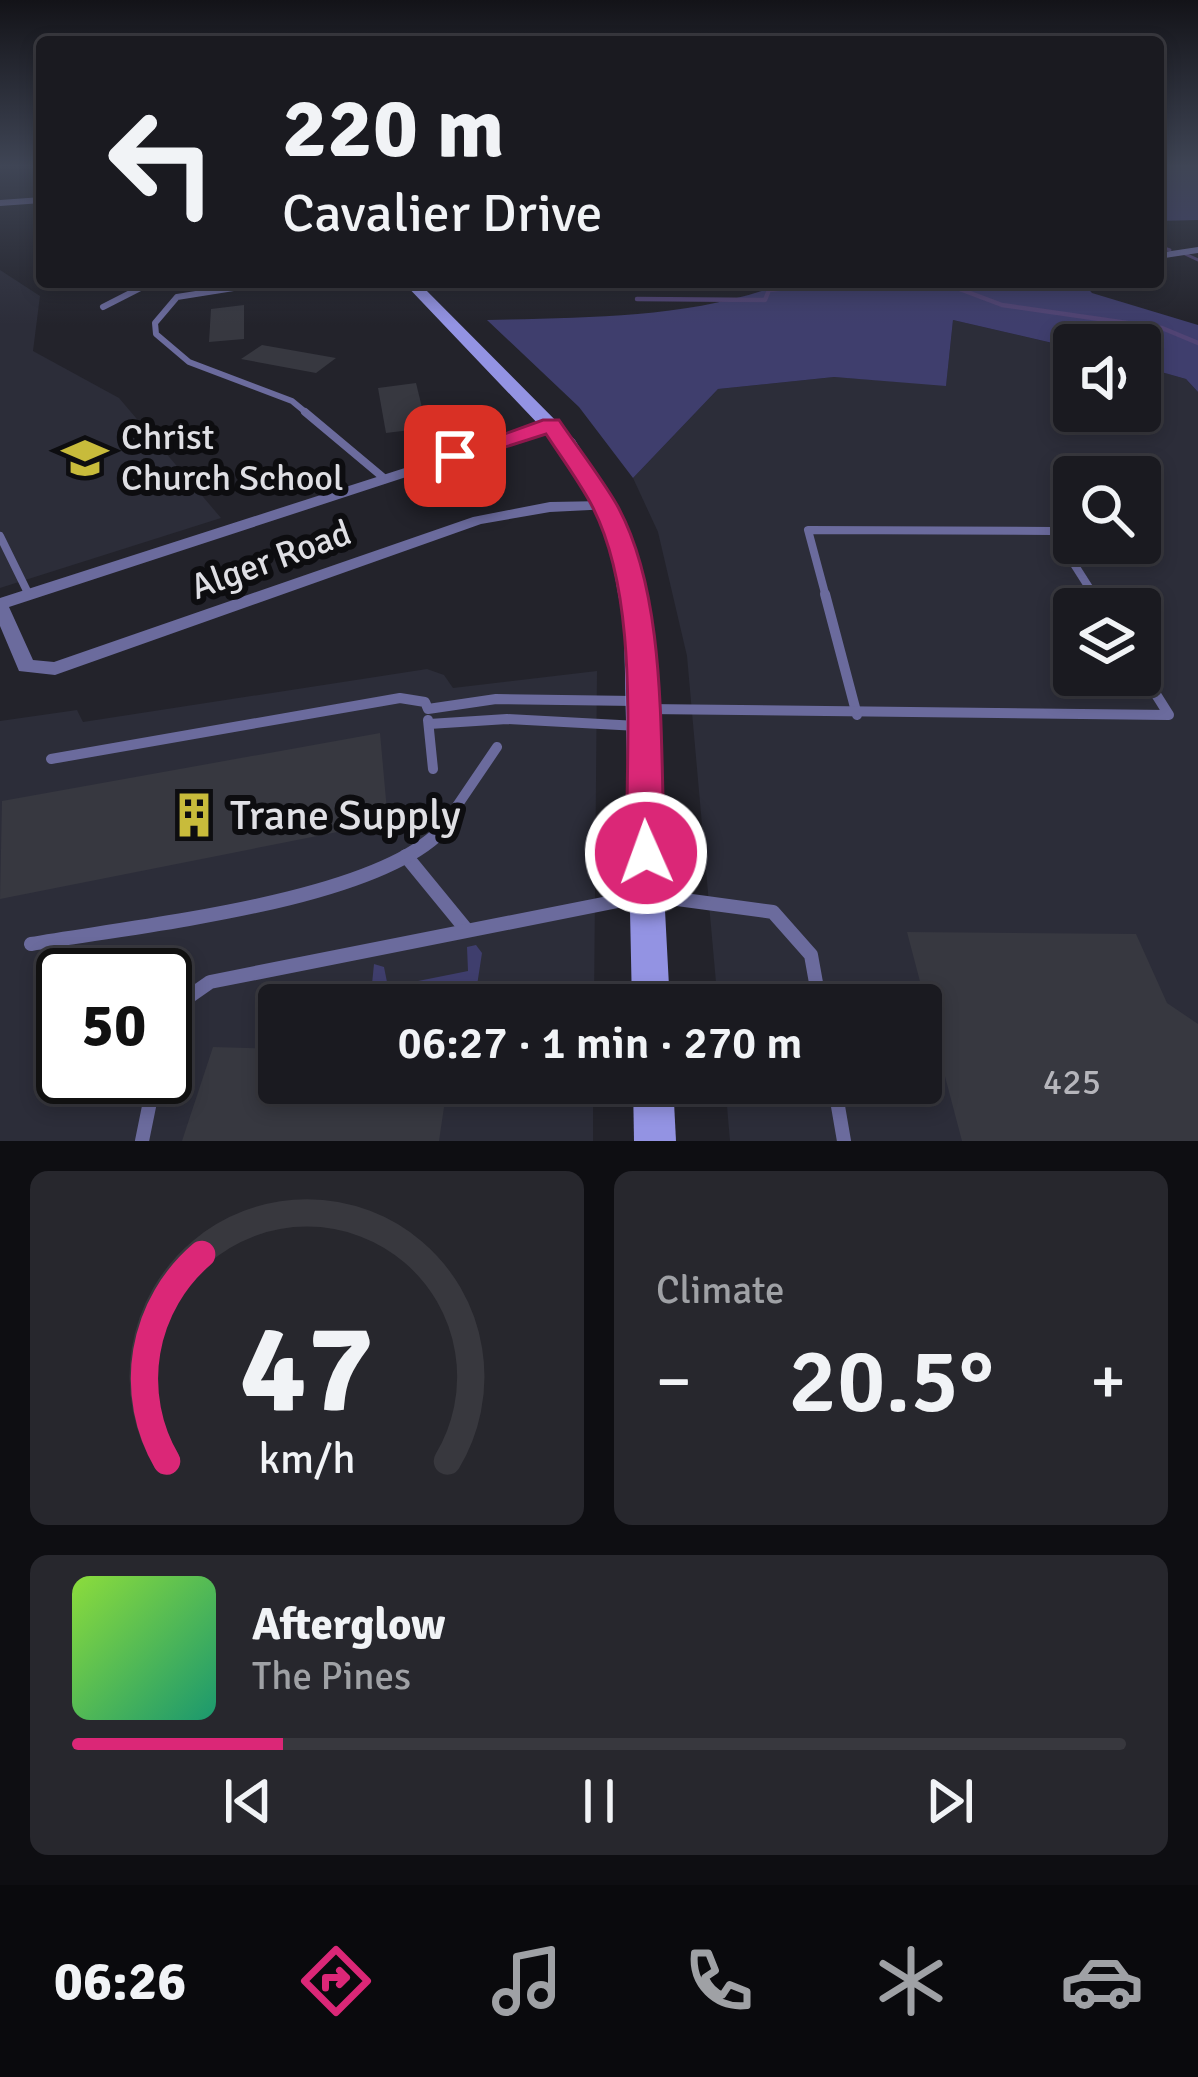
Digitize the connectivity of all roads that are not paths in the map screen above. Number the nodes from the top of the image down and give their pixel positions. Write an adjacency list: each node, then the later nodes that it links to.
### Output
1 (1198, 250): 2 (street)
2 (1164, 255)
3 (140, 288): 8 (lane)
4 (213, 288): 10 (lane)
5 (298, 288): 7 (lane)
6 (416, 288): 9 (main road)
7 (297, 300)
8 (103, 307)
9 (551, 425): 10 (street); 11 (main road)
10 (385, 479): 14 (street)
11 (605, 506): 15 (street, Alger Road); 18 (main road)
12 (0, 536): 14 (lane)
13 (1089, 588): 19 (lane)
14 (28, 595): 15 (street)
15 (0, 604)
16 (1157, 696): 19 (lane)
17 (428, 709): 18 (lane); 20 (lane); 22 (lane)
18 (641, 712): 19 (lane); 20 (lane); 25 (main road)
19 (857, 715)
20 (429, 724): 23 (lane)
21 (497, 747): 24 (lane)
22 (51, 759)
23 (433, 770)
24 (406, 856): 26 (lane); 27 (lane)
25 (647, 896): 26 (lane); 28 (main road); 29 (lane)
26 (465, 928): 30 (lane)
27 (31, 944)
28 (650, 984)
29 (816, 984)
30 (192, 995)
31 (149, 1104): 34 (lane)
32 (654, 1104): 35 (main road)
33 (837, 1104): 36 (lane)
34 (142, 1141)
35 (655, 1141)
36 (844, 1141)

